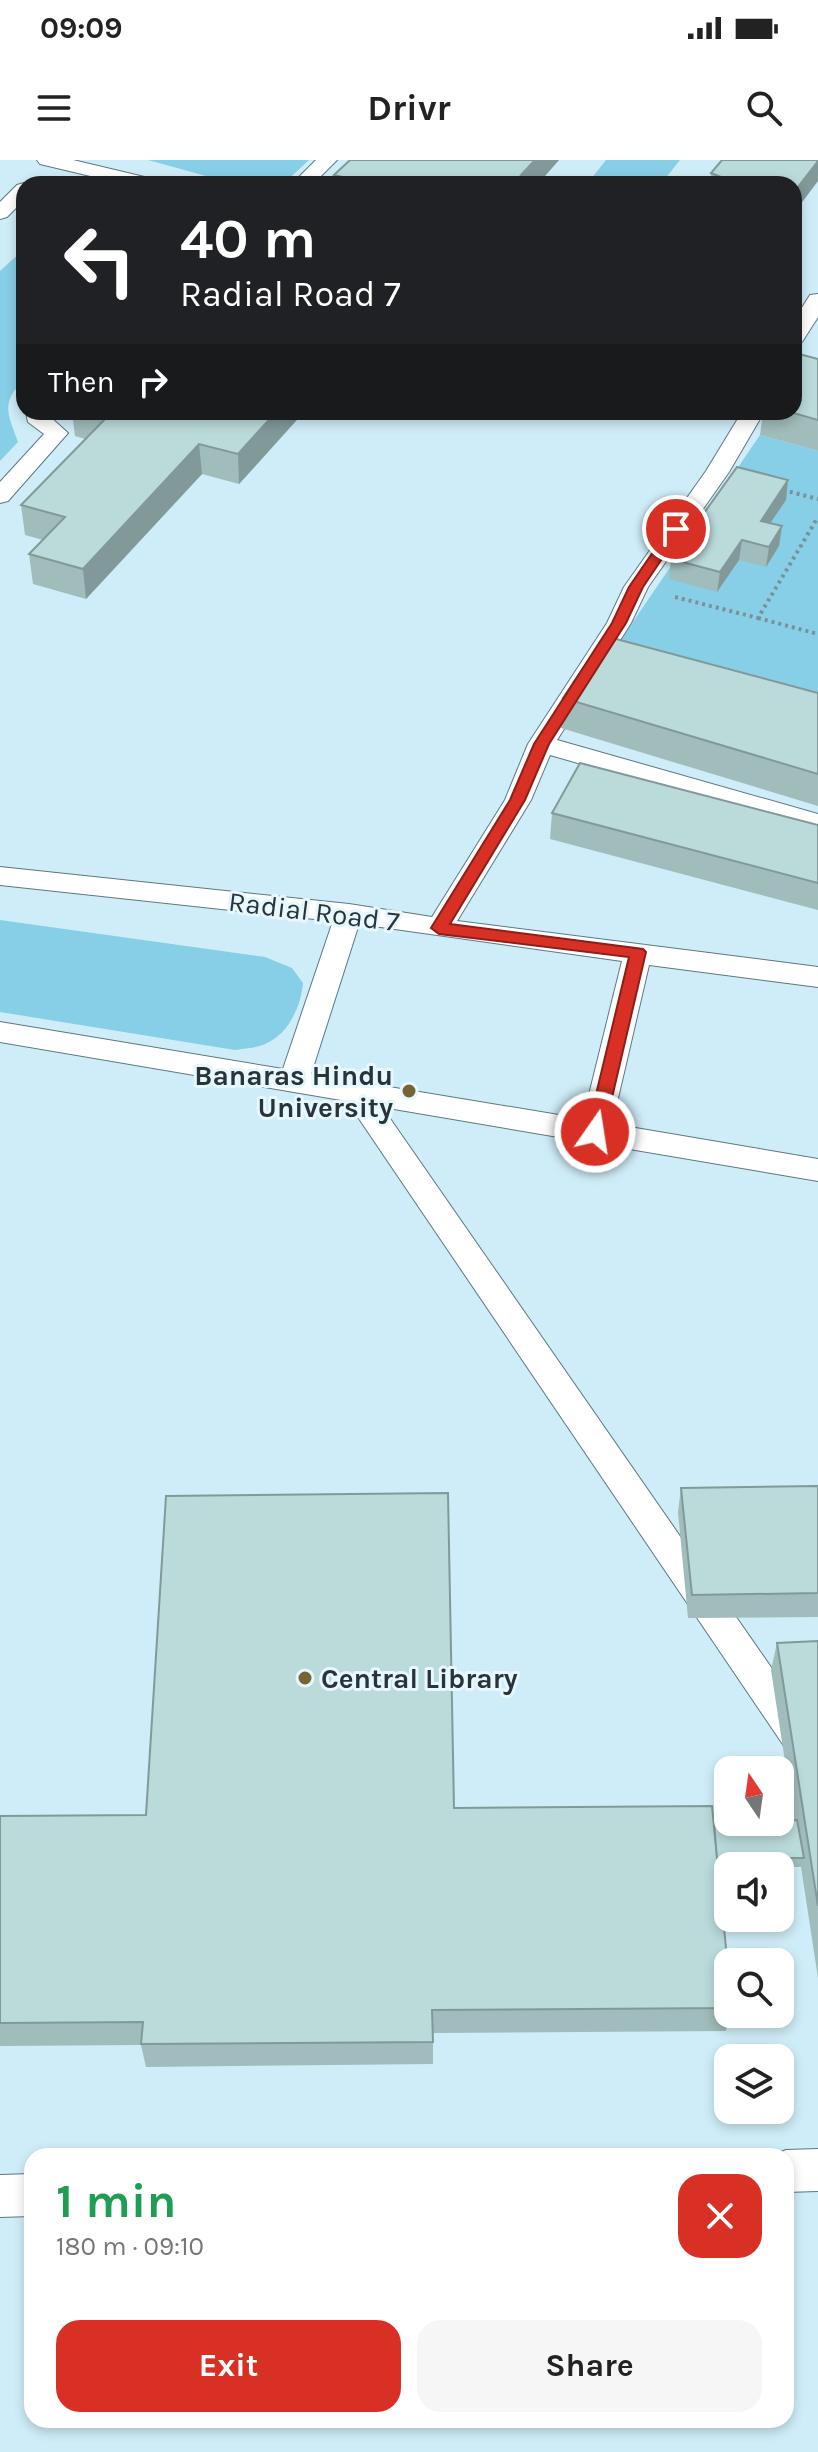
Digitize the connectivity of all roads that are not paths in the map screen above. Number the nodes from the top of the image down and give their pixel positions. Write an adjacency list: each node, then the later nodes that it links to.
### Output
1 (51, 160): 3 (lane); 4 (lane)
2 (327, 160): 5 (lane)
3 (36, 176)
4 (117, 176)
5 (310, 176)
6 (16, 197): 7 (lane)
7 (0, 213)
8 (818, 300): 9 (lane)
9 (802, 325)
10 (40, 420): 12 (lane)
11 (748, 420): 13 (lane)
12 (0, 496)
13 (541, 744): 14 (lane); 17 (lane)
14 (818, 823)
15 (0, 876): 16 (lane, Radial Road 7)
16 (349, 913): 17 (lane, Radial Road 7); 21 (lane)
17 (439, 928): 18 (lane, Radial Road 7)
18 (638, 952): 19 (lane, Radial Road 7); 23 (lane)
19 (818, 977)
20 (0, 1032): 21 (lane)
21 (294, 1082): 22 (lane)
22 (356, 1092): 23 (lane); 25 (lane)
23 (595, 1132): 24 (lane)
24 (818, 1170)
25 (818, 1765)
26 (818, 2170): 27 (lane)
27 (794, 2171)
28 (24, 2195): 29 (lane)
29 (0, 2196)

